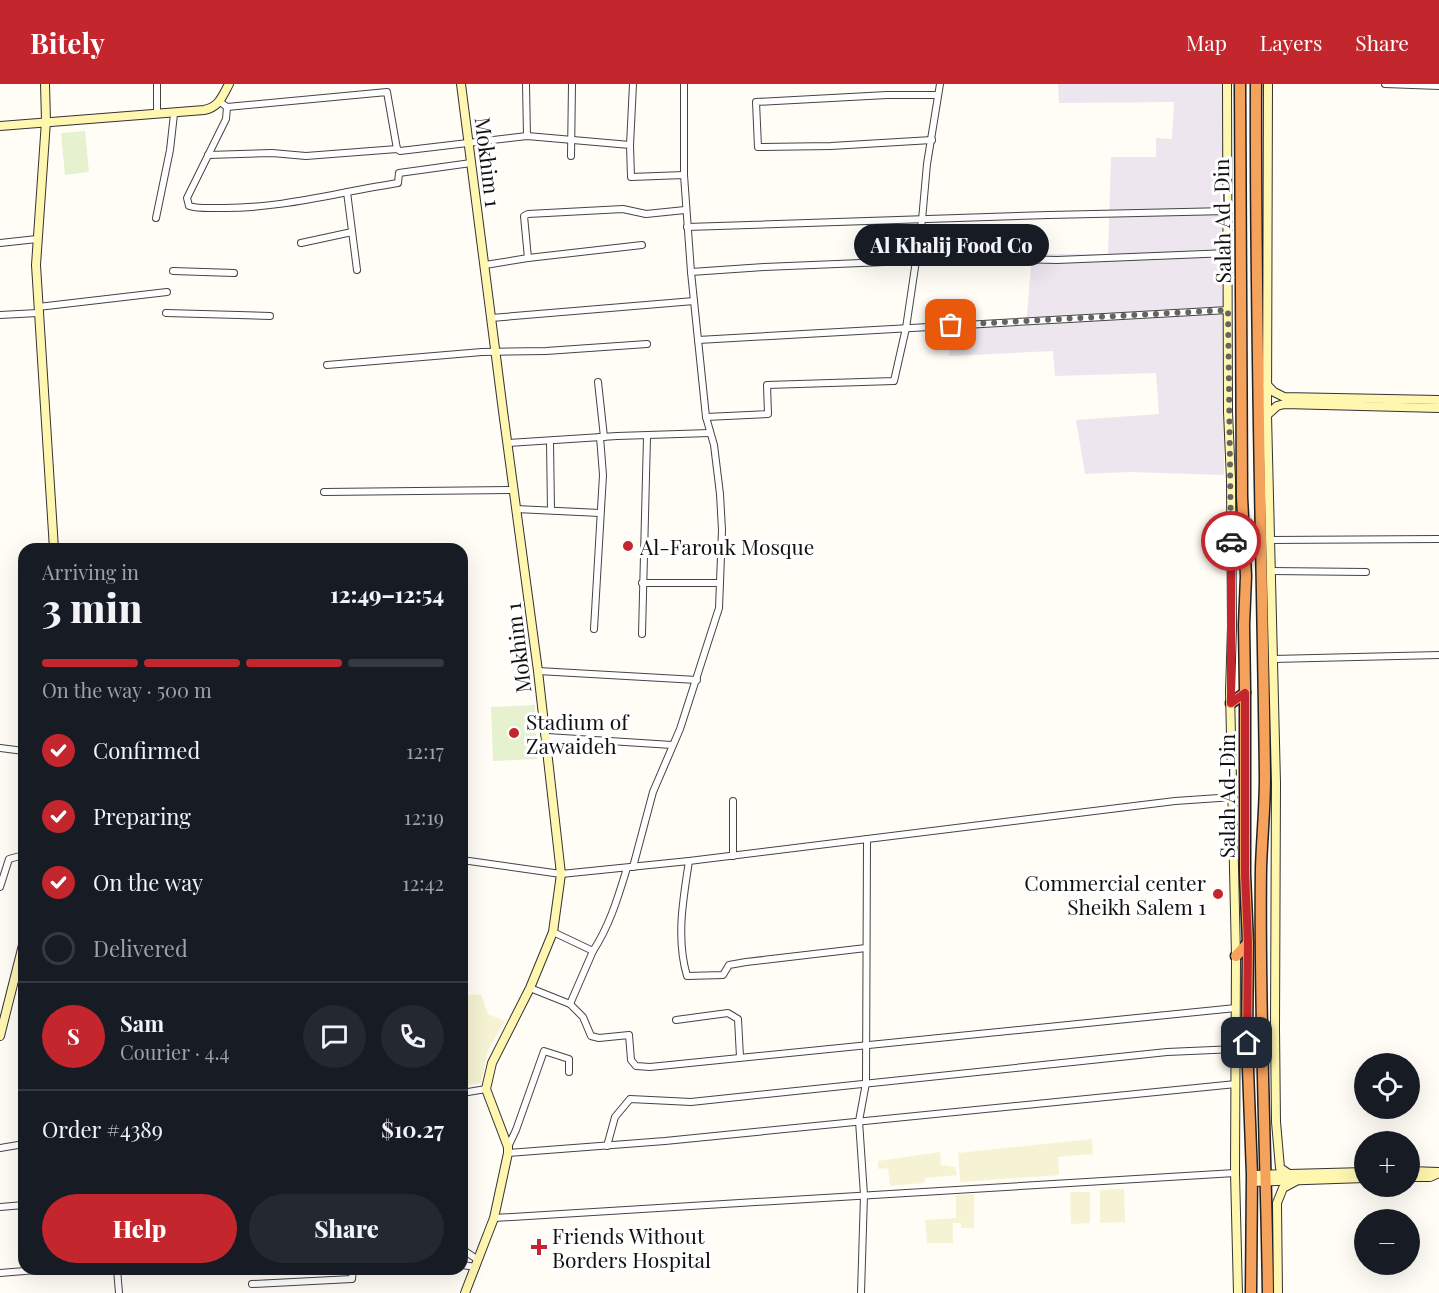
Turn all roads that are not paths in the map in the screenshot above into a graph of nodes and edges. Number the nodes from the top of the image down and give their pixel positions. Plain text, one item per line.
1 (45, 84) edge
2 (157, 84) edge
3 (229, 84) edge
4 (461, 84) edge
5 (526, 84) edge
6 (572, 84) edge
7 (633, 84) edge
8 (684, 84) edge
9 (940, 84) edge
10 (1227, 84) edge
11 (1240, 84) edge
12 (1256, 84) edge
13 (1268, 84) edge
14 (1385, 84) edge
15 (1439, 86) edge
16 (937, 95) junction
17 (224, 105) junction
18 (157, 113) junction
19 (174, 114) junction
20 (46, 121) junction
21 (0, 126) edge
22 (527, 136) junction
23 (571, 140) junction
24 (932, 140) junction
25 (468, 143) junction
26 (630, 145) junction
27 (397, 149) junction
28 (208, 155) junction
29 (571, 156) dead end
30 (471, 163) junction
31 (684, 175) junction
32 (347, 192) junction
33 (686, 210) junction
34 (1228, 211) junction
35 (156, 218) dead end
36 (922, 220) junction
37 (687, 227) junction
38 (352, 232) junction
39 (37, 239) junction
40 (0, 243) edge
41 (301, 243) dead end
42 (642, 245) dead end
43 (1229, 253) junction
44 (528, 258) junction
45 (914, 261) junction
46 (486, 266) junction
47 (357, 270) dead end
48 (173, 272) dead end
49 (691, 272) junction
50 (234, 273) dead end
51 (167, 292) dead end
52 (694, 301) junction
53 (38, 310) junction
54 (1228, 310) junction
55 (166, 313) dead end
56 (0, 315) edge
57 (270, 316) dead end
58 (491, 318) junction
59 (906, 328) junction
60 (698, 340) junction
61 (647, 344) dead end
62 (496, 354) junction
63 (327, 365) dead end
64 (598, 382) dead end
65 (1267, 385) junction
66 (1439, 400) edge
67 (1439, 408) edge
68 (1242, 416) junction
69 (1264, 416) junction
70 (706, 417) junction
71 (710, 433) junction
72 (647, 436) junction
73 (602, 437) junction
74 (550, 442) junction
75 (508, 444) junction
76 (513, 490) junction
77 (324, 492) dead end
78 (516, 509) junction
79 (551, 510) junction
80 (600, 513) junction
81 (1439, 539) edge
82 (1270, 540) junction
83 (54, 543) edge
84 (1271, 571) junction
85 (1366, 572) dead end
86 (1246, 576) junction
87 (1261, 580) junction
88 (642, 583) junction
89 (720, 583) junction
90 (594, 629) dead end
91 (642, 634) dead end
92 (1439, 655) edge
93 (1273, 659) junction
94 (538, 670) junction
95 (697, 680) junction
96 (1245, 693) junction
97 (1231, 703) junction
98 (547, 737) junction
99 (672, 745) junction
100 (0, 748) edge
101 (18, 750) edge
102 (1234, 797) junction
103 (733, 801) dead end
104 (867, 839) junction
105 (733, 856) junction
106 (18, 857) edge
107 (468, 861) edge
108 (688, 861) junction
109 (630, 867) junction
110 (561, 874) junction
111 (0, 887) edge
112 (553, 932) junction
113 (1248, 943) junction
114 (866, 948) junction
115 (593, 951) junction
116 (1236, 956) junction
117 (18, 965) edge
118 (530, 988) junction
119 (570, 1004) junction
120 (1236, 1008) junction
121 (676, 1020) dead end
122 (0, 1036) edge
123 (866, 1045) junction
124 (1236, 1048) junction
125 (740, 1057) junction
126 (569, 1072) dead end
127 (866, 1083) junction
128 (1236, 1084) junction
129 (486, 1089) junction
130 (468, 1092) edge
131 (859, 1121) junction
132 (18, 1145) edge
133 (607, 1146) junction
134 (0, 1148) edge
135 (508, 1150) junction
136 (1354, 1172) edge
137 (1420, 1172) edge
138 (1235, 1173) junction
139 (1439, 1173) edge
140 (1289, 1174) junction
141 (1420, 1177) edge
142 (1252, 1178) junction
143 (1266, 1178) junction
144 (1354, 1178) edge
145 (1296, 1180) junction
146 (864, 1195) junction
147 (18, 1206) edge
148 (0, 1207) edge
149 (494, 1218) junction
150 (468, 1255) edge
151 (477, 1263) junction
152 (468, 1264) edge
153 (18, 1272) edge
154 (0, 1274) edge
155 (118, 1275) edge
156 (352, 1275) edge
157 (252, 1284) dead end
158 (119, 1293) edge
159 (465, 1293) edge
160 (861, 1293) edge
161 (1238, 1293) edge
162 (1251, 1293) edge
163 (1268, 1293) edge
164 (1278, 1293) edge

1 - 20 street
2 - 18 street
3 - 17 street
4 - 25 street, Mokhim 1
5 - 22 street
6 - 23 street
7 - 26 street
8 - 31 street
9 - 16 street
10 - 34 street
11 - 68 highway, Salah Ad-Din
12 - 69 highway, Salah Ad-Din
13 - 65 street
14 - 15 street
16 - 24 street
16 - 24 street
17 - 19 street
17 - 27 street
17 - 28 street
18 - 19 street
18 - 20 street
19 - 35 street
20 - 21 street
20 - 39 street
22 - 23 street
22 - 25 street
23 - 26 street
23 - 29 street
24 - 36 street
25 - 27 street
25 - 30 street, Mokhim 1
26 - 31 street
27 - 28 street
28 - 32 street
30 - 32 street
30 - 46 street, Mokhim 1
31 - 33 street
32 - 38 street
33 - 37 street
33 - 44 street
34 - 36 street
34 - 43 street
36 - 37 street
36 - 45 street
37 - 49 street
38 - 41 street
38 - 47 street
39 - 40 street
39 - 53 street
42 - 44 street
43 - 45 street
43 - 54 street
44 - 46 street
45 - 49 street
45 - 59 street
46 - 58 street, Mokhim 1
48 - 50 street
49 - 52 street
51 - 53 street
52 - 58 street
52 - 60 street
53 - 56 street
53 - 83 street
54 - 59 street
54 - 97 street
55 - 57 street
58 - 62 street, Mokhim 1
59 - 60 street
59 - 70 street
60 - 70 street
61 - 62 street
62 - 63 street
62 - 75 street, Mokhim 1
64 - 73 street
65 - 66 street
65 - 69 street
67 - 69 street
68 - 69 highway
68 - 86 highway, Salah Ad-Din
69 - 82 street
69 - 87 highway, Salah Ad-Din
70 - 71 street
71 - 72 street
71 - 89 street
72 - 73 street
72 - 88 street
73 - 74 street
73 - 80 street
74 - 75 street
74 - 79 street
75 - 76 street, Mokhim 1
76 - 77 street
76 - 78 street, Mokhim 1
78 - 79 street
78 - 94 street, Mokhim 1
79 - 80 street
80 - 90 street
81 - 82 street
82 - 84 street
84 - 85 street
84 - 93 street
86 - 87 highway
86 - 96 highway, Salah Ad-Din
87 - 143 highway, Salah Ad-Din
88 - 89 street
88 - 91 street
89 - 95 street
92 - 93 street
93 - 140 street
94 - 95 street
94 - 98 street, Mokhim 1
95 - 99 street
96 - 97 highway
96 - 113 highway, Salah Ad-Din
97 - 102 street
98 - 99 street
98 - 110 street, Mokhim 1
99 - 109 street
100 - 101 street
102 - 104 street
102 - 116 street
103 - 105 street
104 - 105 street
104 - 114 street
105 - 108 street
106 - 111 street
107 - 110 street
108 - 109 street
108 - 114 street
109 - 110 street
109 - 115 street
110 - 112 street, Mokhim 1
112 - 115 street
112 - 118 street, Mokhim 1
113 - 116 highway
113 - 142 highway, Salah Ad-Din
114 - 123 street
115 - 119 street
116 - 120 street
117 - 122 street
118 - 119 street
118 - 129 street, Mokhim 1
119 - 125 street
120 - 123 street
120 - 124 street
121 - 125 street
123 - 125 street
123 - 127 street
124 - 127 street
124 - 128 street
126 - 135 street
127 - 131 street
127 - 133 street
128 - 131 street
128 - 138 street
129 - 130 street
129 - 135 street
131 - 133 street
131 - 146 street
132 - 134 street
133 - 135 street
135 - 149 street
136 - 140 street
137 - 139 street
138 - 146 street
138 - 161 street
139 - 141 street
140 - 143 street
142 - 143 street
142 - 162 highway, Salah Ad-Din
143 - 145 street
143 - 163 highway, Salah Ad-Din
144 - 145 street
145 - 164 street
146 - 149 street
146 - 160 street
147 - 148 street
149 - 151 street
150 - 151 street
151 - 152 street
151 - 159 street
153 - 154 street
155 - 158 street
156 - 157 street

